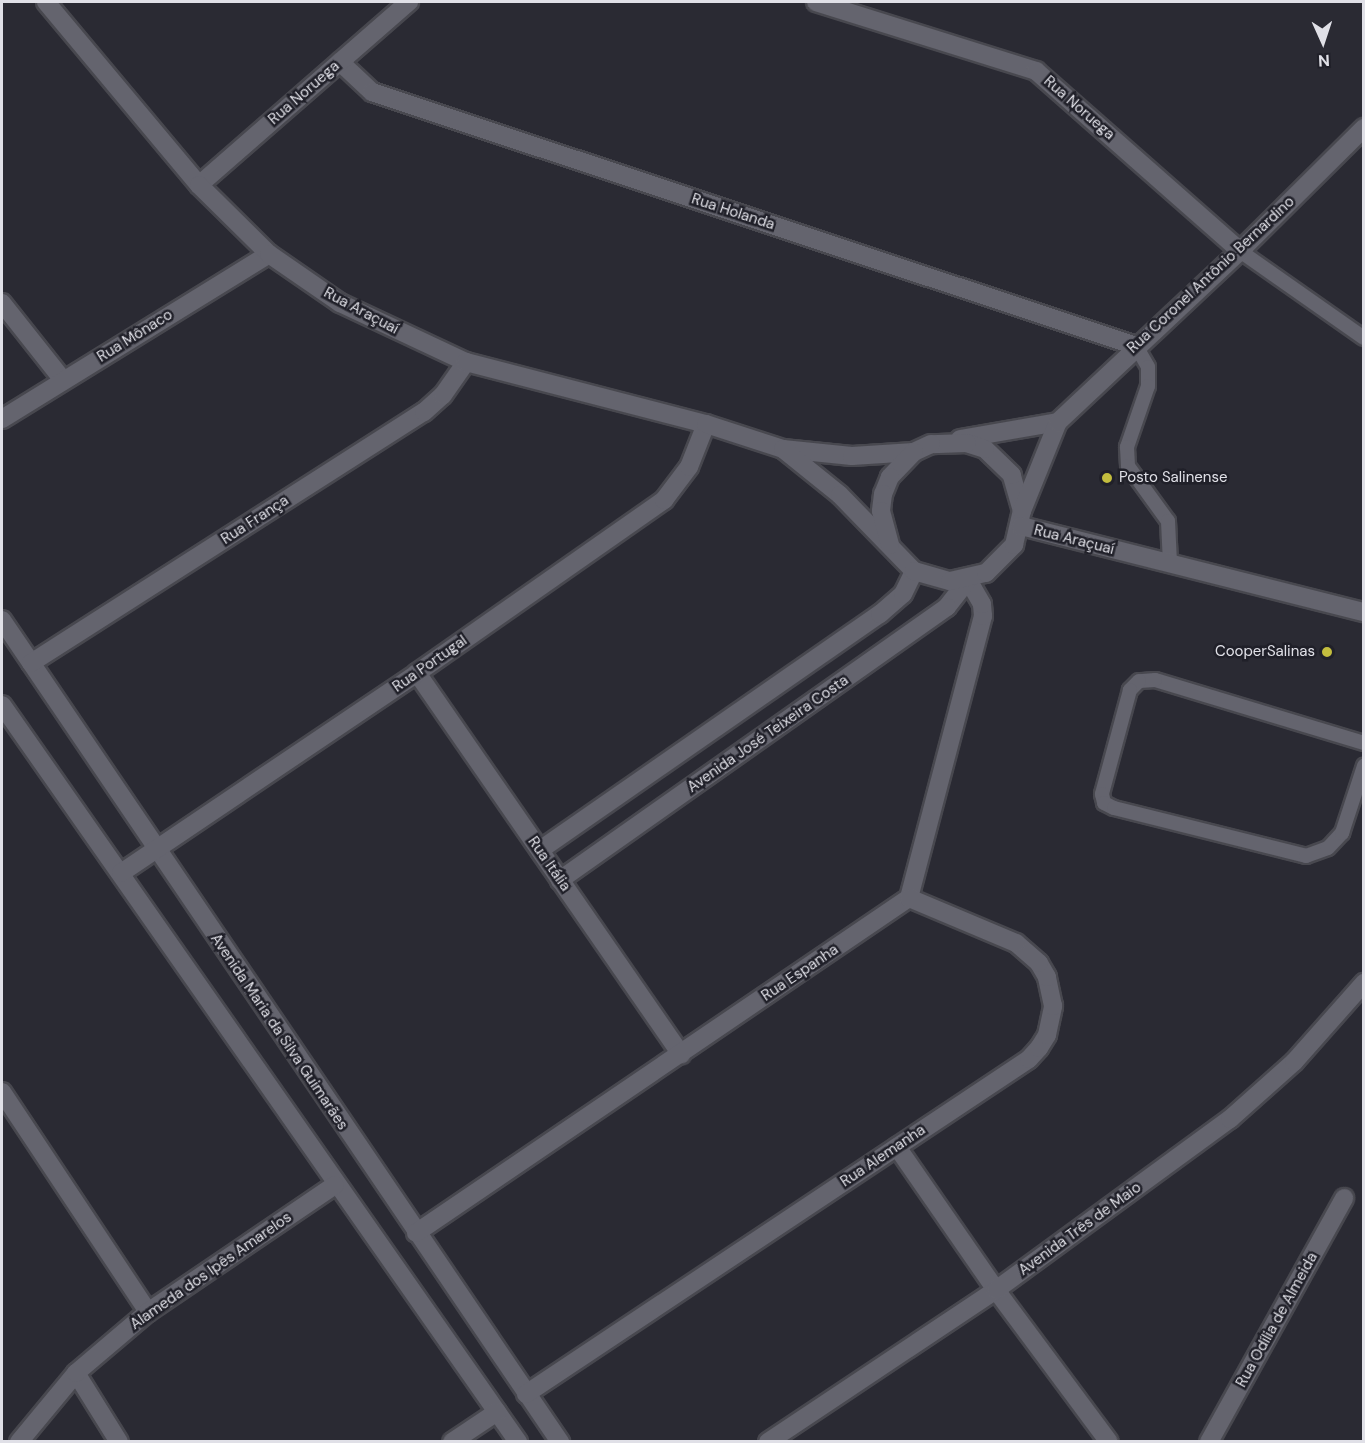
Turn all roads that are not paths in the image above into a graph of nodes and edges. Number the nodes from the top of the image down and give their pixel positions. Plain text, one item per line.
1 (46, 2) edge
2 (409, 2) edge
3 (816, 2) edge
4 (340, 62) junction
5 (1364, 128) edge
6 (200, 185) junction
7 (1240, 251) junction
8 (268, 254) junction
9 (2, 303) edge
10 (1364, 338) edge
11 (1136, 345) junction
12 (466, 362) junction
13 (63, 380) junction
14 (2, 419) edge
15 (1059, 422) junction
16 (706, 424) junction
17 (949, 441) junction
18 (783, 449) junction
19 (914, 452) junction
20 (1022, 519) junction
21 (890, 545) junction
22 (1170, 563) junction
23 (914, 571) junction
24 (968, 580) junction
25 (1364, 612) edge
26 (2, 620) edge
27 (31, 663) junction
28 (417, 673) junction
29 (2, 705) edge
30 (1364, 743) edge
31 (1364, 766) edge
32 (155, 849) junction
33 (540, 850) junction
34 (121, 873) junction
35 (560, 880) junction
36 (909, 898) junction
37 (1364, 983) edge
38 (681, 1054) junction
39 (2, 1092) edge
40 (897, 1147) junction
41 (335, 1185) junction
42 (1344, 1198) dead end
43 (416, 1233) junction
44 (996, 1290) junction
45 (148, 1312) junction
46 (76, 1373) junction
47 (526, 1394) junction
48 (497, 1412) junction
49 (19, 1442) edge
50 (120, 1442) edge
51 (452, 1442) edge
52 (518, 1442) edge
53 (560, 1442) edge
54 (768, 1442) edge
55 (1109, 1442) edge
56 (1209, 1442) edge

1 - 6 street, Rua Araçuaí
2 - 4 street, Rua Noruega
3 - 7 street, Rua Noruega
4 - 6 street, Rua Noruega
4 - 11 street, Rua Holanda
5 - 7 street, Rua Coronel Antônio Bernardino
6 - 8 street, Rua Araçuaí
7 - 10 lane
7 - 11 street, Rua Coronel Antônio Bernardino
8 - 12 street, Rua Araçuaí
8 - 13 street, Rua Mônaco
9 - 13 street
11 - 15 street, Rua Coronel Antônio Bernardino
11 - 22 lane
12 - 16 street, Rua Araçuaí
12 - 27 street, Rua França
13 - 14 street, Rua Mônaco
15 - 17 street
15 - 20 street, Rua Coronel Antônio Bernardino
16 - 18 street, Rua Araçuaí
16 - 28 street, Rua Portugal
17 - 19 street
17 - 20 street
18 - 19 street, Rua Araçuaí
18 - 21 street, Rua Araçuaí
19 - 21 street
20 - 22 street, Rua Araçuaí
20 - 24 street, Rua Araçuaí
21 - 23 street, Rua Araçuaí
22 - 25 street, Rua Araçuaí
23 - 24 street
23 - 33 street
24 - 35 street, Avenida José Teixeira Costa
24 - 36 street
26 - 27 street, Avenida Maria da Silva Guimarães
27 - 32 street, Avenida Maria da Silva Guimarães
28 - 32 street, Rua Portugal
28 - 33 street, Rua Itália
29 - 34 street
30 - 31 lane
32 - 34 street, Rua Portugal
32 - 43 street, Avenida Maria da Silva Guimarães
33 - 35 street, Rua Itália
34 - 41 street
35 - 38 street, Rua Itália
36 - 38 street, Rua Espanha
36 - 40 street, Rua Alemanha
37 - 44 street, Avenida Três de Maio
38 - 43 street, Rua Espanha
39 - 45 street
40 - 44 street
40 - 47 street, Rua Alemanha
41 - 45 street, Alameda dos Ipês Amarelos
41 - 48 street
42 - 56 street, Rua Odília de Almeida
43 - 47 street, Avenida Maria da Silva Guimarães
44 - 54 street, Avenida Três de Maio
44 - 55 street
45 - 46 street, Alameda dos Ipês Amarelos
46 - 49 street, Alameda dos Ipês Amarelos
46 - 50 street
47 - 53 street, Avenida Maria da Silva Guimarães
48 - 51 street
48 - 52 street

